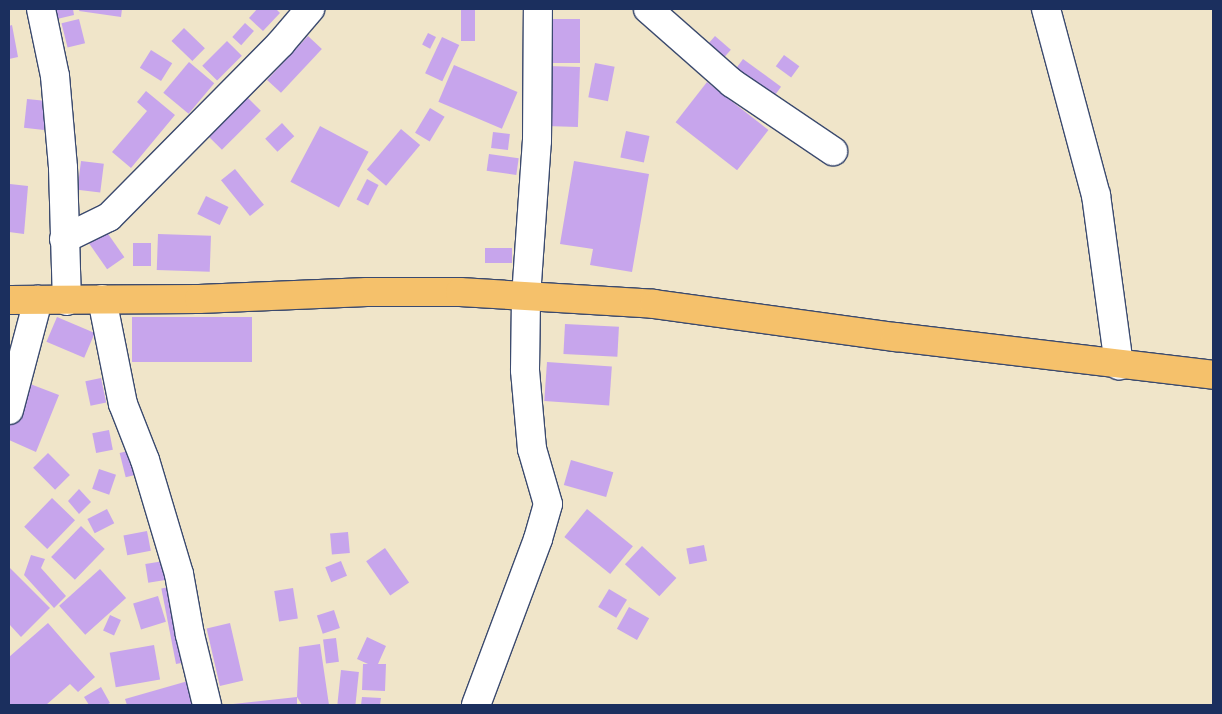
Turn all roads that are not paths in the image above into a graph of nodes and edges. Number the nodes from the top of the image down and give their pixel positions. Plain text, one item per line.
1 (41, 9) edge
2 (310, 9) edge
3 (538, 9) edge
4 (648, 9) edge
5 (1046, 9) edge
6 (833, 151) dead end
7 (64, 239) junction
8 (526, 297) junction
9 (102, 299) junction
10 (9, 300) edge
11 (38, 300) junction
12 (66, 301) junction
13 (1119, 365) junction
14 (1213, 375) edge
15 (9, 410) edge
16 (207, 705) edge
17 (476, 705) edge

1 - 7 street
2 - 7 street
3 - 8 street
4 - 6 street
5 - 13 street
7 - 12 street
8 - 9 main road
8 - 13 main road
8 - 17 street
9 - 12 main road
9 - 16 street
10 - 11 main road
11 - 12 main road
11 - 15 street
13 - 14 main road

